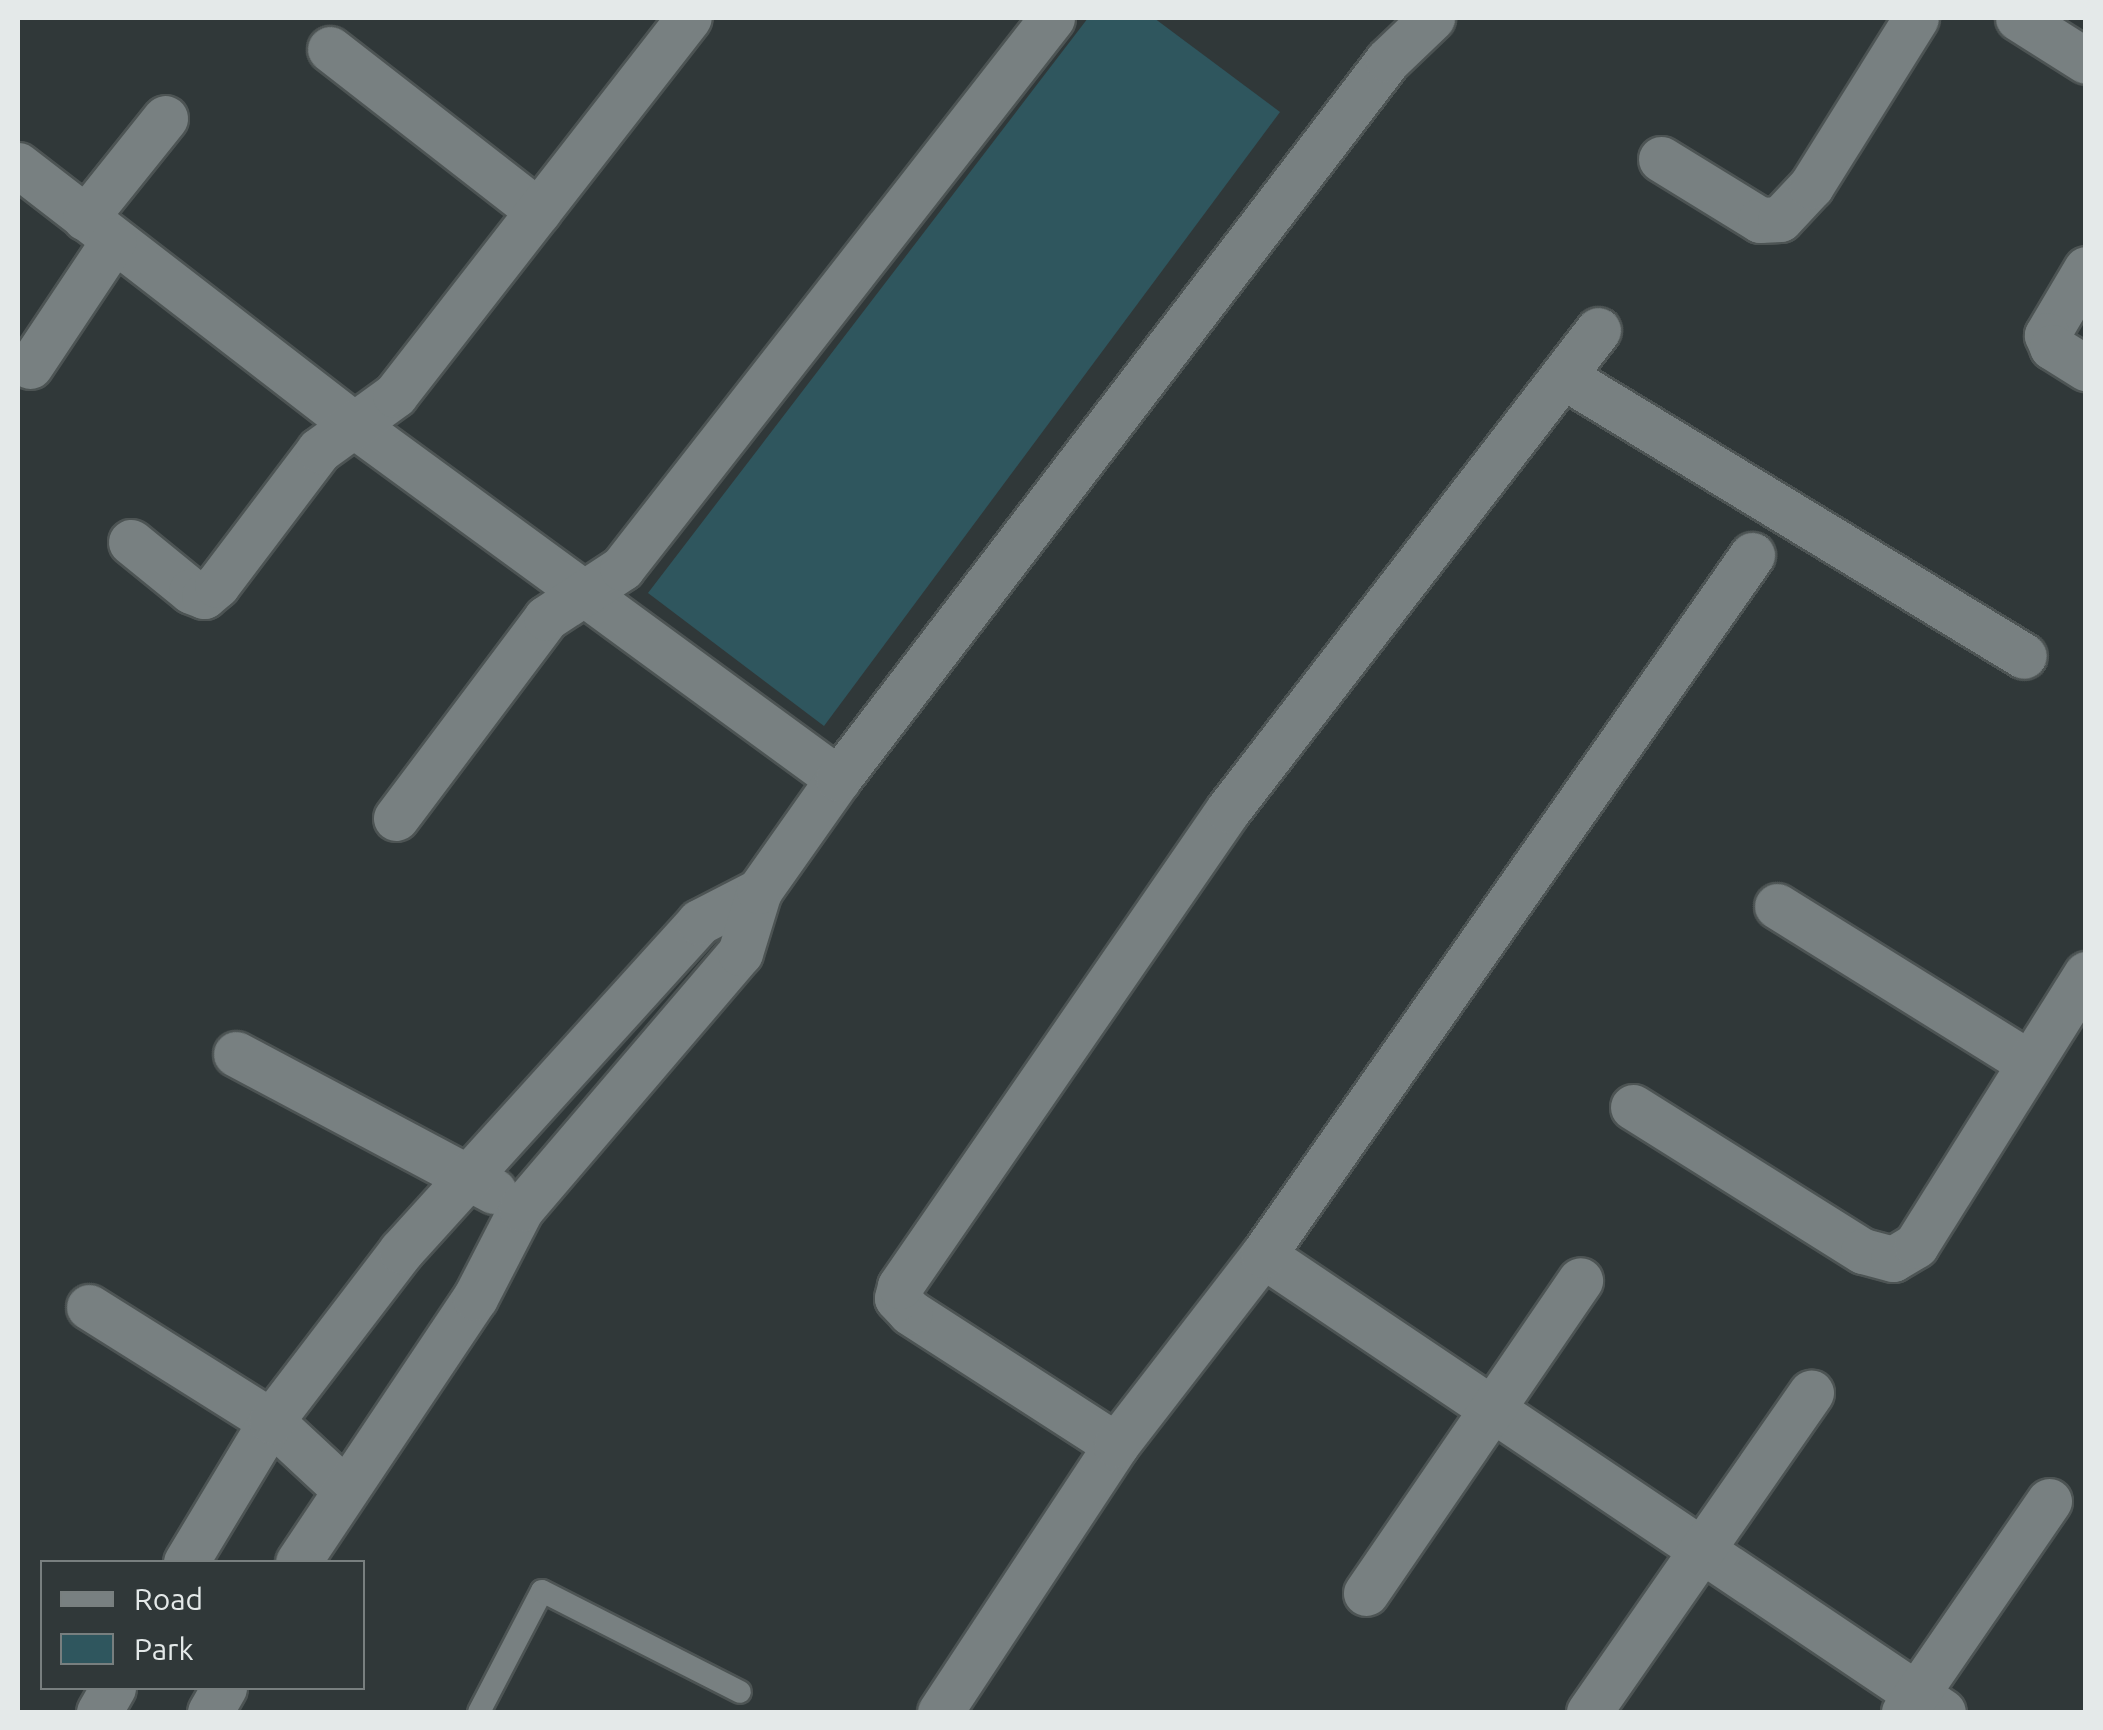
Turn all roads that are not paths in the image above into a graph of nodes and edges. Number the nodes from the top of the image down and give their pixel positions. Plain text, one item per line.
1 (689, 18) edge
2 (1052, 18) edge
3 (1432, 18) edge
4 (1916, 18) edge
5 (2018, 18) edge
6 (330, 48) dead end
7 (2086, 61) edge
8 (166, 118) dead end
9 (1660, 159) dead end
10 (18, 165) edge
11 (538, 212) junction
12 (100, 229) junction
13 (2086, 269) edge
14 (1598, 330) dead end
15 (30, 366) dead end
16 (2086, 368) edge
17 (1563, 376) junction
18 (354, 425) junction
19 (132, 542) dead end
20 (1752, 555) dead end
21 (584, 594) junction
22 (2024, 656) dead end
23 (838, 780) junction
24 (396, 818) dead end
25 (759, 891) junction
26 (1777, 906) dead end
27 (2086, 974) edge
28 (236, 1054) dead end
29 (2029, 1064) junction
30 (1633, 1107) dead end
31 (472, 1176) junction
32 (521, 1209) junction
33 (1263, 1255) junction
34 (1580, 1280) dead end
35 (89, 1307) dead end
36 (1811, 1392) dead end
37 (1492, 1408) junction
38 (271, 1420) junction
39 (1116, 1445) junction
40 (343, 1488) junction
41 (2049, 1501) dead end
42 (1702, 1550) junction
43 (187, 1560) edge
44 (299, 1560) edge
45 (1366, 1593) dead end
46 (112, 1690) edge
47 (223, 1690) edge
48 (740, 1692) dead end
49 (1921, 1706) edge
50 (99, 1712) edge
51 (210, 1712) edge
52 (479, 1712) edge
53 (940, 1712) edge
54 (1589, 1712) edge

1 - 11 street
2 - 21 street
3 - 23 street
4 - 9 street
5 - 7 street
6 - 11 street
8 - 12 street
10 - 12 street
11 - 18 street
12 - 15 street
12 - 18 street
13 - 16 street
14 - 17 street
17 - 22 street
17 - 39 street
18 - 19 street
18 - 21 street
20 - 33 street
21 - 23 street
21 - 24 street
23 - 25 street
25 - 31 street
25 - 32 street
26 - 29 street
27 - 29 street
28 - 31 street
29 - 30 street
31 - 32 street
31 - 38 street
32 - 40 street
33 - 37 street
33 - 39 street
34 - 37 street
35 - 38 street
36 - 42 street
37 - 42 street
37 - 45 street
38 - 40 street
38 - 43 street
39 - 53 street
40 - 44 street
41 - 49 street
42 - 49 street
42 - 54 street
46 - 50 street
47 - 51 street
48 - 52 lane

